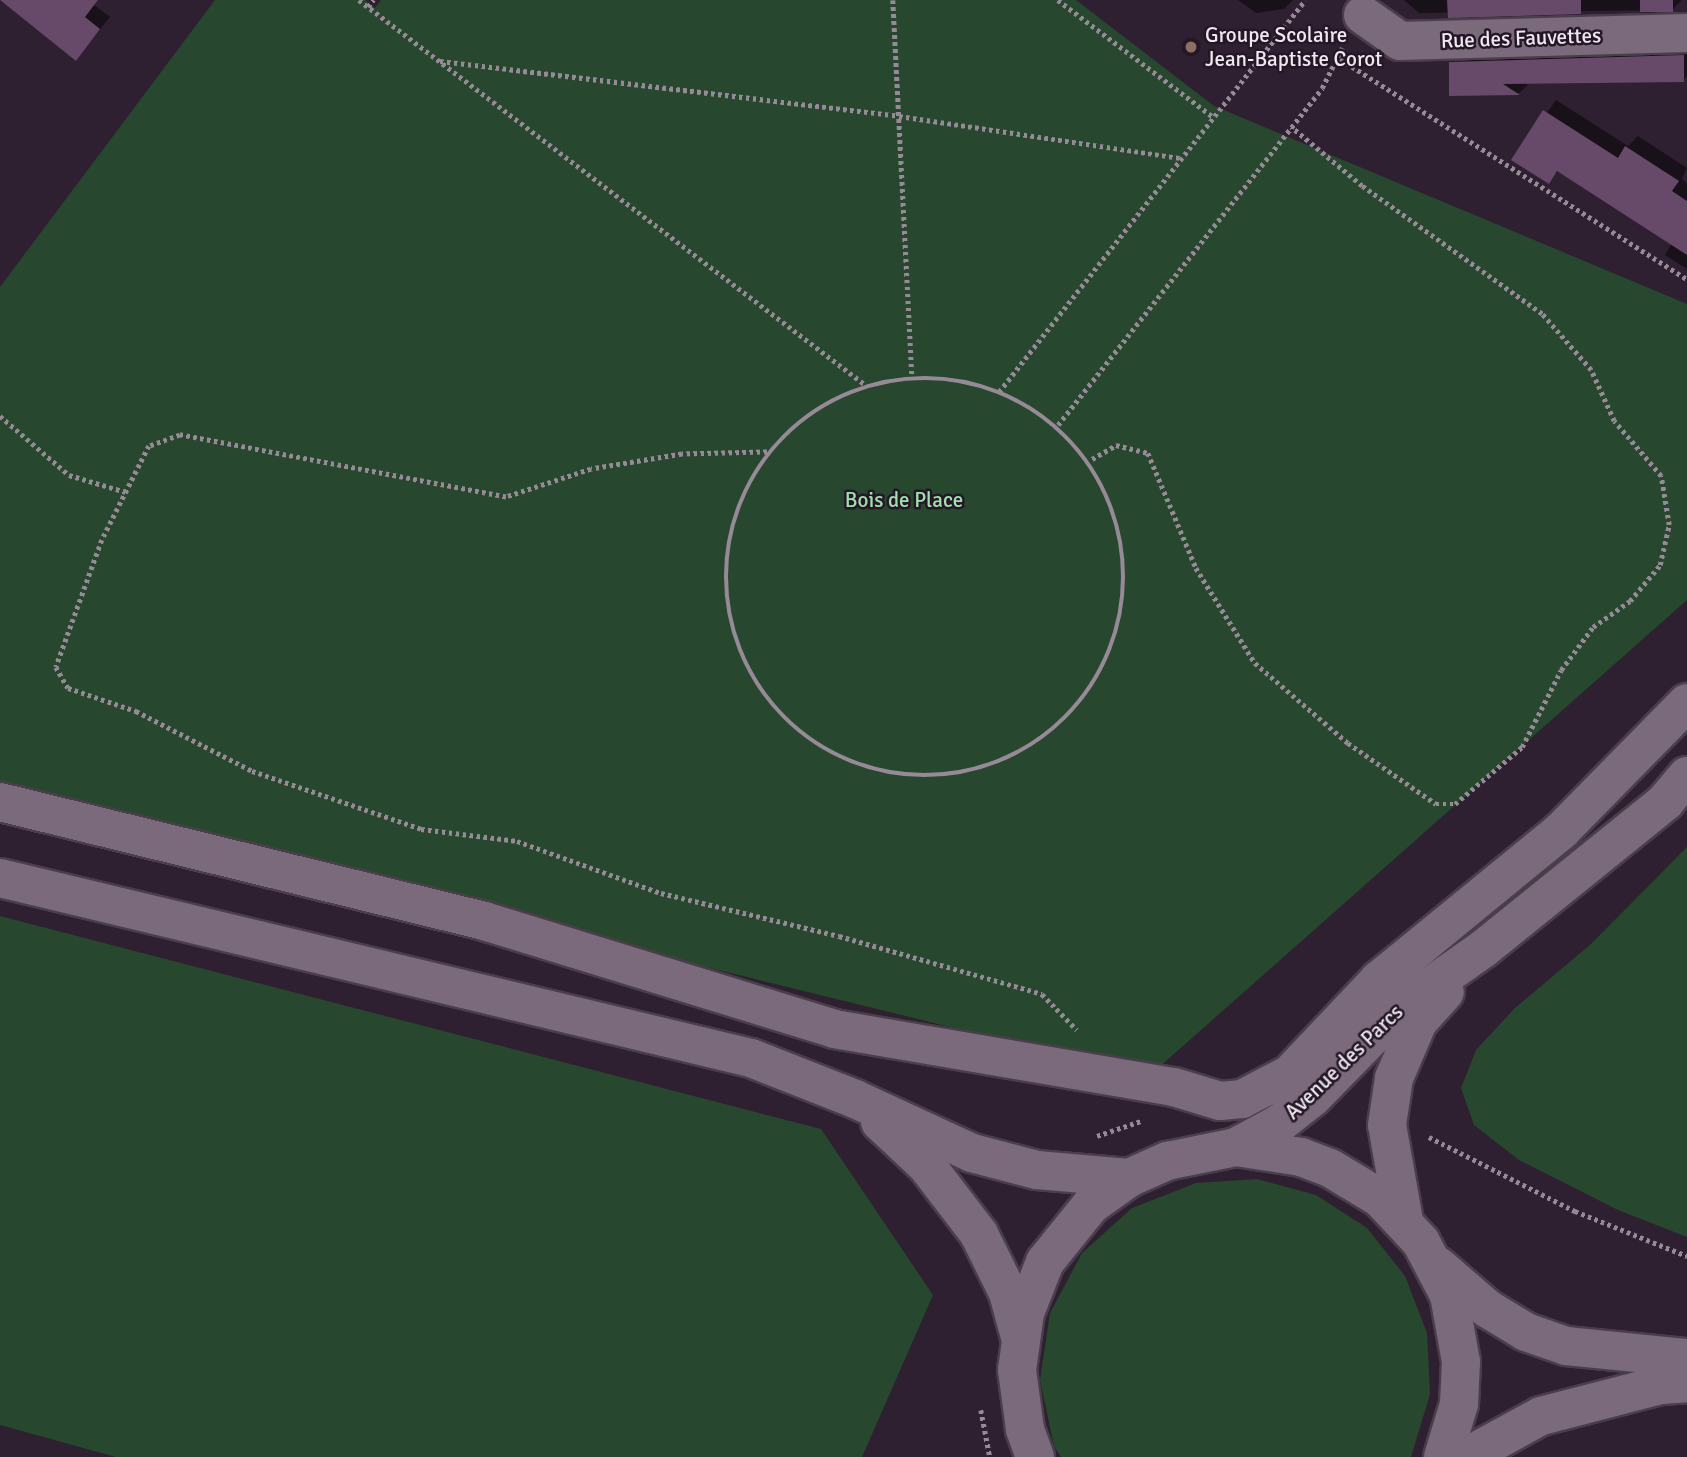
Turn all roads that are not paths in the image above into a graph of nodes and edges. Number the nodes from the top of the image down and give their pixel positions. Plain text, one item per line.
1 (1355, 28) edge
2 (1687, 33) edge
3 (1687, 704) edge
4 (1687, 776) edge
5 (0, 802) edge
6 (0, 878) edge
7 (1483, 949) junction
8 (855, 1098) junction
9 (1236, 1147) junction
10 (1129, 1178) junction
11 (1404, 1221) junction
12 (1434, 1263) junction
13 (1020, 1337) junction
14 (1687, 1358) edge
15 (1687, 1383) edge
16 (1035, 1457) edge
17 (1443, 1457) edge
18 (1466, 1457) edge

1 - 2 street, Rue des Fauvettes
3 - 5 street
4 - 7 street, Avenue des Parcs
6 - 8 street
7 - 9 street, Avenue des Parcs
7 - 11 street, Avenue des Parcs
8 - 10 street
8 - 13 street
9 - 10 street
9 - 11 street
10 - 13 street
11 - 12 street
12 - 14 street
12 - 17 street
13 - 16 street
15 - 18 street

